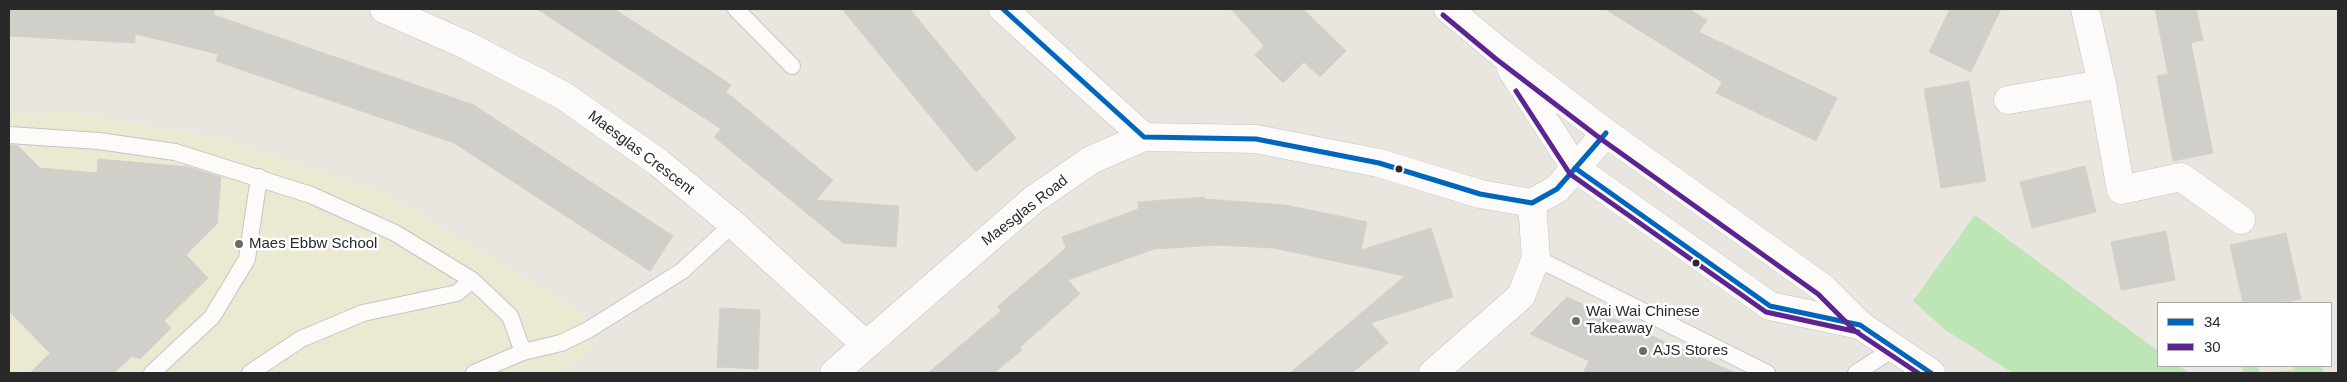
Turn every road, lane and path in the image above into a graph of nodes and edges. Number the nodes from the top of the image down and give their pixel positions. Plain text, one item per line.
1 (384, 9) edge
2 (736, 9) edge
3 (1004, 9) edge
4 (2085, 9) edge
5 (1456, 12) edge
6 (1501, 54) junction
7 (792, 66) dead end
8 (2102, 84) junction
9 (2008, 100) dead end
10 (1606, 133) junction
11 (9, 135) edge
12 (1144, 137) junction
13 (1575, 168) junction
14 (259, 177) junction
15 (1532, 203) junction
16 (2240, 220) dead end
17 (733, 224) junction
18 (1536, 258) junction
19 (472, 280) junction
20 (1860, 326) junction
21 (866, 345) junction
22 (1893, 349) junction
23 (523, 352) junction
24 (152, 373) edge
25 (250, 373) edge
26 (474, 373) edge
27 (834, 373) edge
28 (1433, 373) edge
29 (1768, 373) edge
30 (1856, 373) edge
31 (1931, 373) edge

1 - 17 street, Maesglas Crescent
2 - 7 lane
3 - 12 street
4 - 8 street
5 - 6 street
6 - 10 street
6 - 13 street
8 - 9 street
8 - 16 street
10 - 13 street
10 - 20 street
11 - 14 lane
12 - 15 street, Maesglas Road
12 - 21 street, Maesglas Road
13 - 15 street
13 - 20 street
14 - 19 lane
14 - 24 lane
15 - 18 street
17 - 21 street, Maesglas Crescent
17 - 23 lane
18 - 28 street
18 - 29 lane
19 - 23 lane
19 - 25 lane
20 - 22 street
21 - 27 street, Maesglas Road
22 - 30 lane
22 - 31 street
23 - 26 lane

